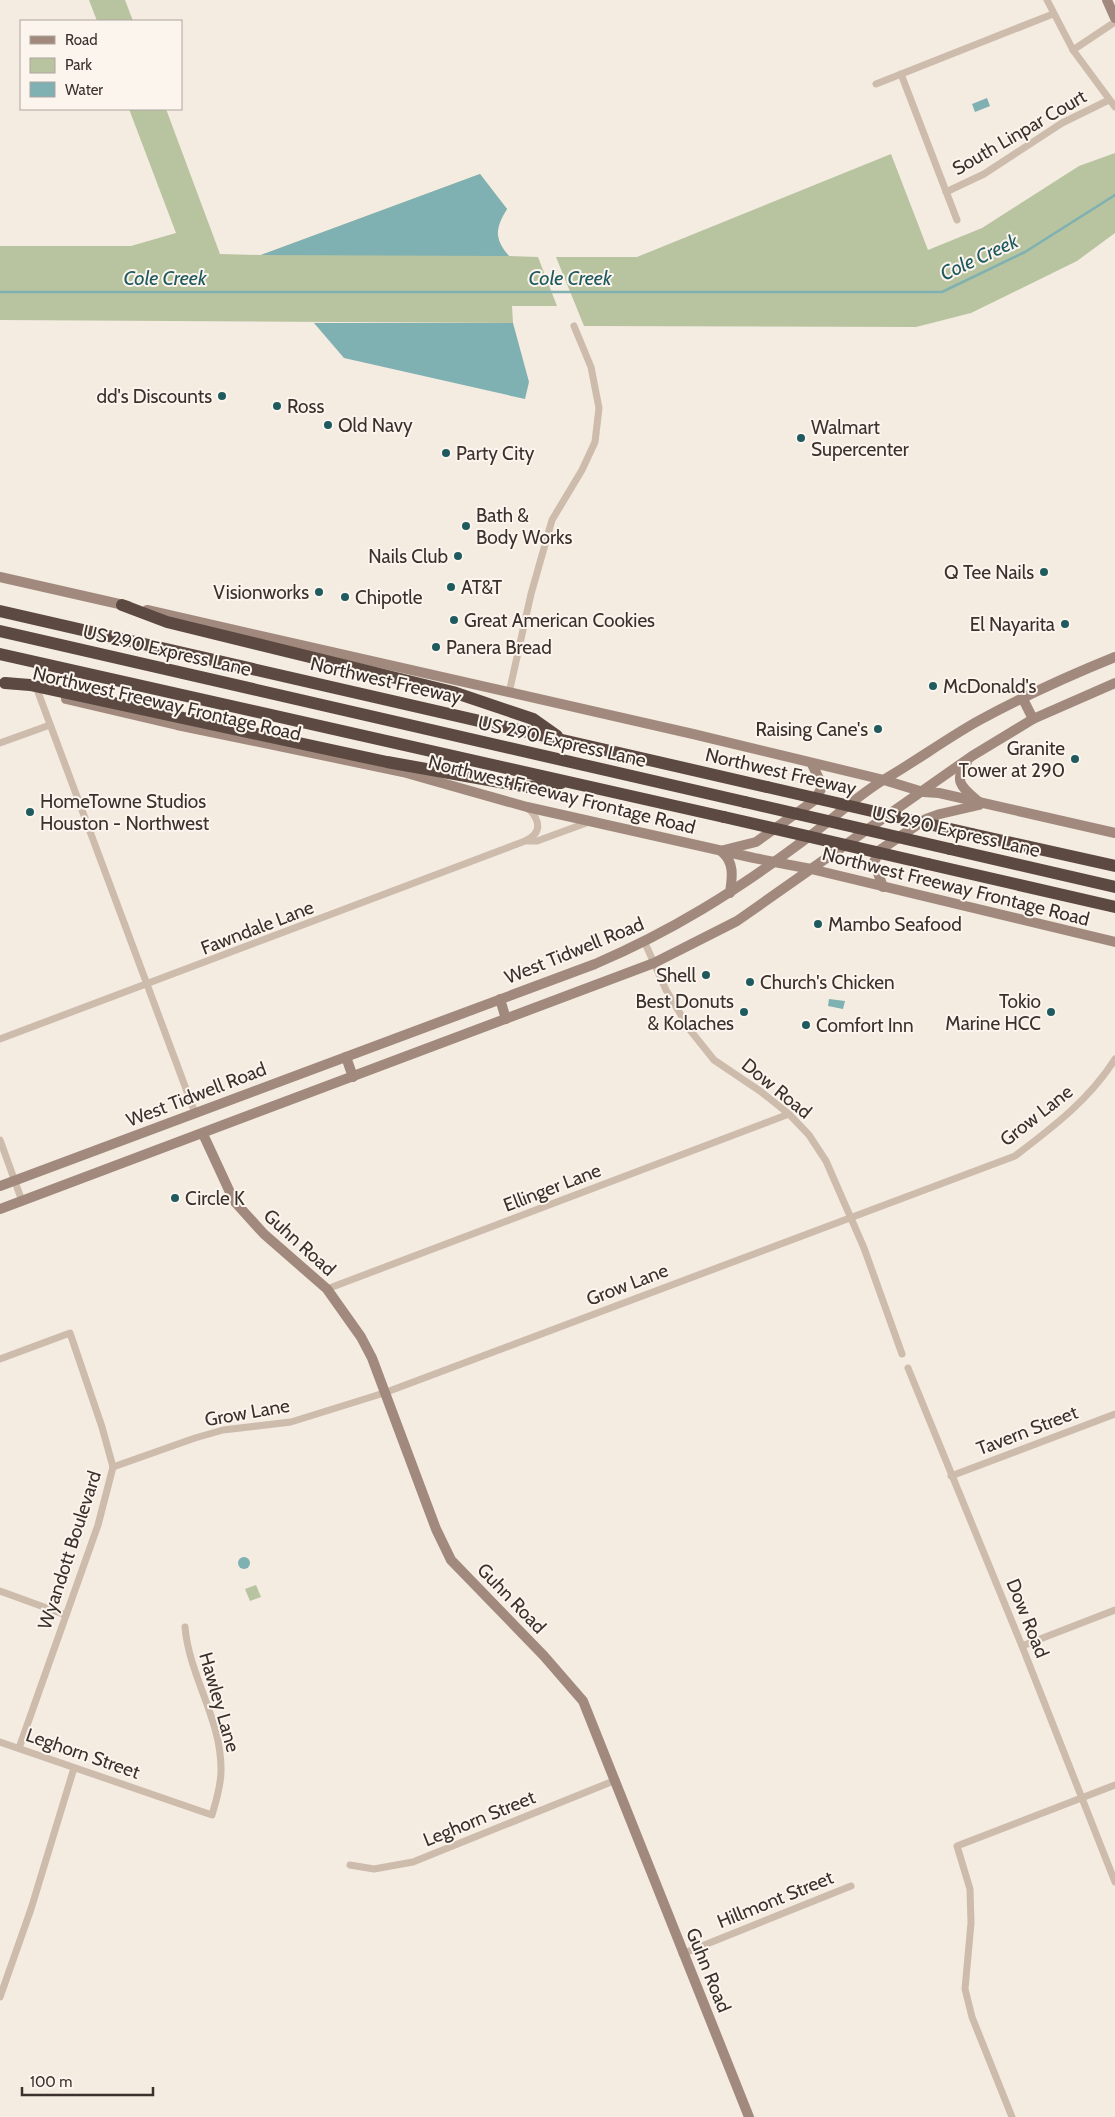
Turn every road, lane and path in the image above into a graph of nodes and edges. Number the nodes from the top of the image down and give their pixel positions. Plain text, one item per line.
1 (1047, 0) edge
2 (1106, 0) edge
3 (1053, 14) junction
4 (1115, 18) edge
5 (1115, 22) edge
6 (1073, 50) junction
7 (901, 74) junction
8 (876, 84) dead end
9 (1109, 100) junction
10 (1115, 107) edge
11 (946, 192) junction
12 (957, 220) dead end
13 (574, 326) dead end
14 (0, 577) edge
15 (122, 605) junction
16 (0, 611) edge
17 (0, 631) edge
18 (0, 654) edge
19 (1115, 657) edge
20 (2, 682) edge
21 (1115, 682) edge
22 (38, 692) junction
23 (509, 692) junction
24 (1022, 697) junction
25 (1033, 720) junction
26 (50, 725) junction
27 (561, 739) junction
28 (0, 743) edge
29 (972, 756) junction
30 (812, 764) junction
31 (884, 780) junction
32 (571, 782) junction
33 (922, 792) junction
34 (982, 804) junction
35 (527, 807) junction
36 (590, 821) junction
37 (1115, 833) edge
38 (525, 841) junction
39 (721, 851) junction
40 (774, 862) junction
41 (1115, 866) edge
42 (811, 869) junction
43 (883, 887) junction
44 (1115, 887) edge
45 (730, 893) junction
46 (1115, 907) edge
47 (1115, 942) edge
48 (645, 943) junction
49 (654, 963) junction
50 (148, 986) junction
51 (500, 999) junction
52 (506, 1019) junction
53 (0, 1040) edge
54 (346, 1057) junction
55 (1115, 1060) edge
56 (353, 1077) junction
57 (195, 1113) junction
58 (789, 1114) junction
59 (203, 1134) junction
60 (0, 1140) edge
61 (15, 1181) junction
62 (0, 1186) edge
63 (22, 1200) junction
64 (0, 1209) edge
65 (850, 1217) junction
66 (327, 1289) junction
67 (902, 1354) dead end
68 (0, 1359) edge
69 (908, 1368) dead end
70 (384, 1393) junction
71 (1115, 1414) edge
72 (112, 1467) junction
73 (951, 1476) junction
74 (0, 1592) edge
75 (1115, 1610) edge
76 (66, 1615) junction
77 (185, 1627) dead end
78 (1022, 1646) junction
79 (0, 1742) edge
80 (19, 1748) junction
81 (74, 1768) junction
82 (616, 1780) junction
83 (1115, 1786) edge
84 (1081, 1799) junction
85 (212, 1815) joint
86 (350, 1865) dead end
87 (1115, 1882) edge
88 (851, 1886) dead end
89 (682, 1954) junction
90 (0, 1997) edge
91 (749, 2117) edge
92 (1012, 2117) edge

1 - 3 street
2 - 4 main road
3 - 6 street
3 - 7 street
5 - 6 street
6 - 9 street
7 - 8 street
7 - 11 street
9 - 10 street
9 - 11 street, South Linpar Court
11 - 12 street
13 - 23 street
14 - 15 main road
15 - 23 main road
15 - 27 highway
16 - 27 highway, Northwest Freeway
17 - 44 highway, US 290 Express Lane, bridge
18 - 32 highway
19 - 24 main road, West Tidwell Road
20 - 22 main road, Northwest Freeway Frontage Road
20 - 32 highway
21 - 25 main road, West Tidwell Road
22 - 26 street
22 - 35 main road, Northwest Freeway Frontage Road
23 - 30 main road
24 - 25 main road
24 - 31 main road, West Tidwell Road
25 - 29 main road, West Tidwell Road
26 - 28 street
26 - 50 street
27 - 41 highway, Northwest Freeway, bridge
29 - 33 main road, West Tidwell Road
29 - 34 main road
30 - 31 main road
30 - 39 main road
31 - 33 main road
31 - 40 main road, West Tidwell Road
32 - 46 highway, bridge
33 - 34 main road
33 - 42 main road, West Tidwell Road
34 - 37 main road
34 - 43 main road
35 - 36 main road, Northwest Freeway Frontage Road
35 - 38 street
36 - 38 street, Fawndale Lane
36 - 39 main road, Northwest Freeway Frontage Road
38 - 50 street, Fawndale Lane
39 - 40 main road, Northwest Freeway Frontage Road
39 - 45 main road
40 - 42 main road, Northwest Freeway Frontage Road
40 - 45 main road, West Tidwell Road
42 - 43 main road, Northwest Freeway Frontage Road
42 - 49 main road, West Tidwell Road
43 - 47 main road, Northwest Freeway Frontage Road
45 - 48 main road, West Tidwell Road
48 - 49 street, Dow Road
48 - 51 main road, West Tidwell Road
49 - 52 main road, West Tidwell Road
49 - 58 street, Dow Road
50 - 53 street, Fawndale Lane
50 - 57 street
51 - 52 main road
51 - 54 main road, West Tidwell Road
52 - 56 main road, West Tidwell Road
54 - 56 main road
54 - 57 main road, West Tidwell Road
55 - 65 street, Grow Lane
56 - 59 main road, West Tidwell Road
57 - 61 main road, West Tidwell Road
58 - 65 street, Dow Road
58 - 66 street, Ellinger Lane
59 - 63 main road, West Tidwell Road
59 - 66 main road, Guhn Road
60 - 61 street
61 - 62 main road, West Tidwell Road
61 - 63 street
63 - 64 main road, West Tidwell Road
65 - 67 street, Dow Road
65 - 70 street, Grow Lane
66 - 70 main road, Guhn Road
68 - 72 street, Wyandott Boulevard
69 - 73 street, Dow Road
70 - 72 street, Grow Lane
70 - 82 main road, Guhn Road
71 - 73 street, Tavern Street
72 - 76 street, Wyandott Boulevard
73 - 78 street, Dow Road
74 - 76 street
75 - 78 street
76 - 80 street, Wyandott Boulevard
77 - 85 street, Hawley Lane
78 - 84 street, Dow Road
79 - 80 street, Leghorn Street
80 - 81 street, Leghorn Street
81 - 85 street, Leghorn Street
81 - 90 street
82 - 86 street, Leghorn Street
82 - 89 main road, Guhn Road
83 - 84 street
84 - 87 street, Dow Road
84 - 92 street
88 - 89 street, Hillmont Street
89 - 91 main road, Guhn Road

